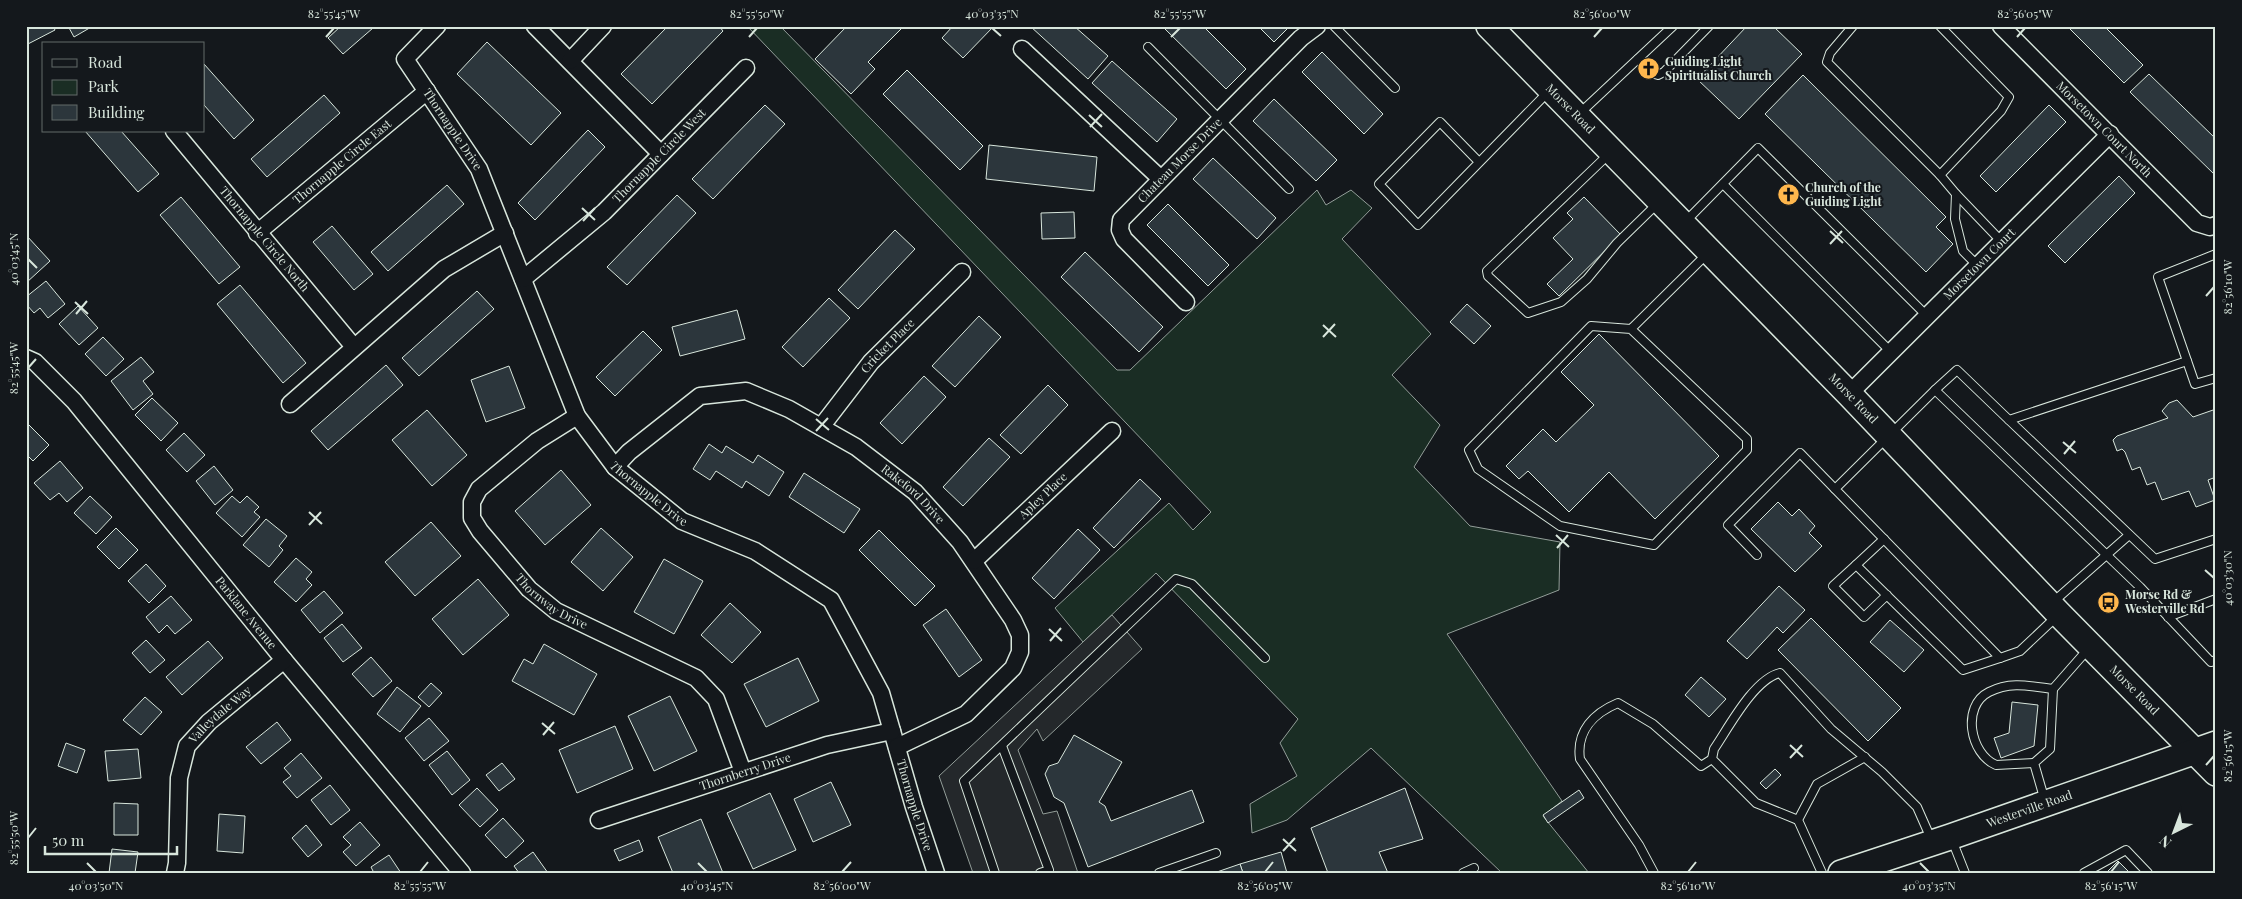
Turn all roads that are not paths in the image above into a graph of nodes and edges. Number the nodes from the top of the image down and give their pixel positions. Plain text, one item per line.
1 (437, 26) edge
2 (535, 26) edge
3 (603, 26) edge
4 (1317, 26) edge
5 (1334, 26) edge
6 (1489, 26) edge
7 (1673, 26) edge
8 (1709, 26) edge
9 (1854, 26) edge
10 (1940, 26) edge
11 (2001, 26) edge
12 (1148, 47) dead end
13 (1022, 49) dead end
14 (1638, 59) junction
15 (570, 61) junction
16 (746, 68) dead end
17 (1395, 88) dead end
18 (1551, 90) junction
19 (427, 92) junction
20 (1576, 116) junction
21 (1220, 119) junction
22 (175, 132) edge
23 (2110, 134) junction
24 (1612, 152) junction
25 (662, 154) junction
26 (1479, 162) junction
27 (1940, 176) junction
28 (1161, 179) junction
29 (1723, 184) junction
30 (1289, 189) dead end
31 (1956, 194) junction
32 (1660, 201) junction
33 (1683, 225) junction
34 (2213, 226) edge
35 (257, 233) junction
36 (505, 233) junction
37 (2002, 242) junction
38 (1709, 252) junction
39 (2216, 254) edge
40 (1978, 266) junction
41 (962, 272) dead end
42 (523, 279) junction
43 (1186, 302) dead end
44 (1927, 316) junction
45 (1631, 328) junction
46 (354, 348) junction
47 (1891, 352) junction
48 (26, 358) edge
49 (2187, 361) junction
50 (2216, 378) edge
51 (1935, 390) junction
52 (1849, 394) junction
53 (290, 404) dead end
54 (577, 416) junction
55 (2009, 420) junction
56 (821, 427) junction
57 (1112, 431) dead end
58 (1889, 436) junction
59 (615, 467) junction
60 (1835, 489) junction
61 (2129, 535) junction
62 (1884, 539) junction
63 (2216, 539) edge
64 (1757, 555) dead end
65 (2106, 556) junction
66 (974, 561) junction
67 (1856, 565) junction
68 (1887, 595) junction
69 (2216, 599) edge
70 (2054, 609) junction
71 (2168, 616) junction
72 (2091, 646) junction
73 (1265, 658) dead end
74 (2000, 658) junction
75 (284, 660) junction
76 (2216, 660) edge
77 (2053, 689) junction
78 (892, 731) junction
79 (1002, 746) junction
80 (897, 747) junction
81 (2205, 747) edge
82 (1865, 757) junction
83 (1712, 759) junction
84 (2034, 763) junction
85 (743, 772) junction
86 (2216, 773) edge
87 (2045, 803) junction
88 (599, 820) dead end
89 (1798, 820) junction
90 (1942, 840) junction
91 (1216, 853) dead end
92 (1474, 868) dead end
93 (175, 873) edge
94 (462, 873) edge
95 (936, 873) edge
96 (995, 873) edge
97 (1040, 873) edge
98 (1158, 873) edge
99 (1463, 873) edge
100 (1654, 873) edge
101 (1822, 873) edge
102 (1841, 873) edge
103 (1965, 873) edge
104 (2084, 873) edge
105 (2148, 873) edge

1 - 19 street, Thornapple Drive
2 - 15 street
3 - 15 street
4 - 21 street, Chateau Morse Drive
5 - 17 lane
6 - 18 main road, Morse Road
7 - 14 lane
8 - 14 lane
9 - 27 lane
10 - 27 lane
11 - 23 street, Morsetown Court North
12 - 21 lane
13 - 28 street
14 - 20 lane
15 - 25 street
16 - 25 street, Thornapple Circle West
18 - 20 main road, Morse Road
18 - 26 lane
19 - 35 street, Thornapple Circle East
19 - 36 street, Thornapple Drive
20 - 24 main road, Morse Road
21 - 28 street, Chateau Morse Drive
21 - 30 lane
22 - 35 street, Thornapple Circle North
23 - 34 street, Morsetown Court North
23 - 37 street, Morsetown Court
24 - 32 main road, Morse Road
24 - 32 lane
25 - 42 street, Thornapple Circle West
26 - 26 lane
27 - 31 lane
28 - 43 street, Chateau Morse Drive
29 - 33 lane
29 - 44 lane
29 - 47 lane
31 - 37 lane
31 - 40 lane
32 - 33 main road, Morse Road
33 - 38 main road, Morse Road
35 - 46 street, Thornapple Circle North
36 - 42 street, Thornapple Drive
36 - 46 street
37 - 40 street, Morsetown Court
38 - 45 lane
38 - 52 main road, Morse Road
39 - 49 lane
40 - 44 street, Morsetown Court
41 - 56 street, Cricket Place
42 - 54 street, Thornapple Drive
44 - 47 street, Morsetown Court
45 - 45 lane
46 - 53 street
47 - 52 street, Morsetown Court
48 - 75 street, Parklane Avenue
49 - 50 lane
49 - 55 lane
51 - 55 lane
51 - 58 lane
51 - 65 lane
52 - 58 main road, Morse Road
54 - 59 street, Thornapple Drive
54 - 85 street, Thornway Drive
55 - 61 lane
56 - 59 street, Rakeford Drive
56 - 66 street, Rakeford Drive
57 - 66 street, Apley Place
58 - 60 lane
58 - 70 main road, Morse Road
59 - 78 street, Thornapple Drive
60 - 62 lane
60 - 64 lane
61 - 63 lane
61 - 65 lane
62 - 67 lane
62 - 74 lane
65 - 70 lane
65 - 71 lane
66 - 80 street, Rakeford Drive
67 - 68 lane
67 - 68 lane
68 - 74 lane
69 - 71 lane
70 - 72 main road, Morse Road
70 - 74 lane
71 - 76 lane
72 - 77 lane
72 - 81 main road, Morse Road
73 - 79 lane
75 - 93 street, Valleydale Way
75 - 94 street, Parklane Avenue
77 - 84 lane
77 - 84 lane
78 - 80 street, Thornapple Drive
78 - 85 street, Thornberry Drive
79 - 96 lane
79 - 97 lane
80 - 95 street, Thornapple Drive
81 - 86 main road, Morse Road
81 - 87 main road, Westerville Road
82 - 83 lane
82 - 89 lane
82 - 90 lane
83 - 89 lane
83 - 100 lane
84 - 87 lane
85 - 88 street, Thornberry Drive
87 - 90 main road, Westerville Road
89 - 101 lane
90 - 102 main road, Westerville Road
90 - 103 lane
91 - 98 lane
92 - 99 lane
104 - 105 lane

